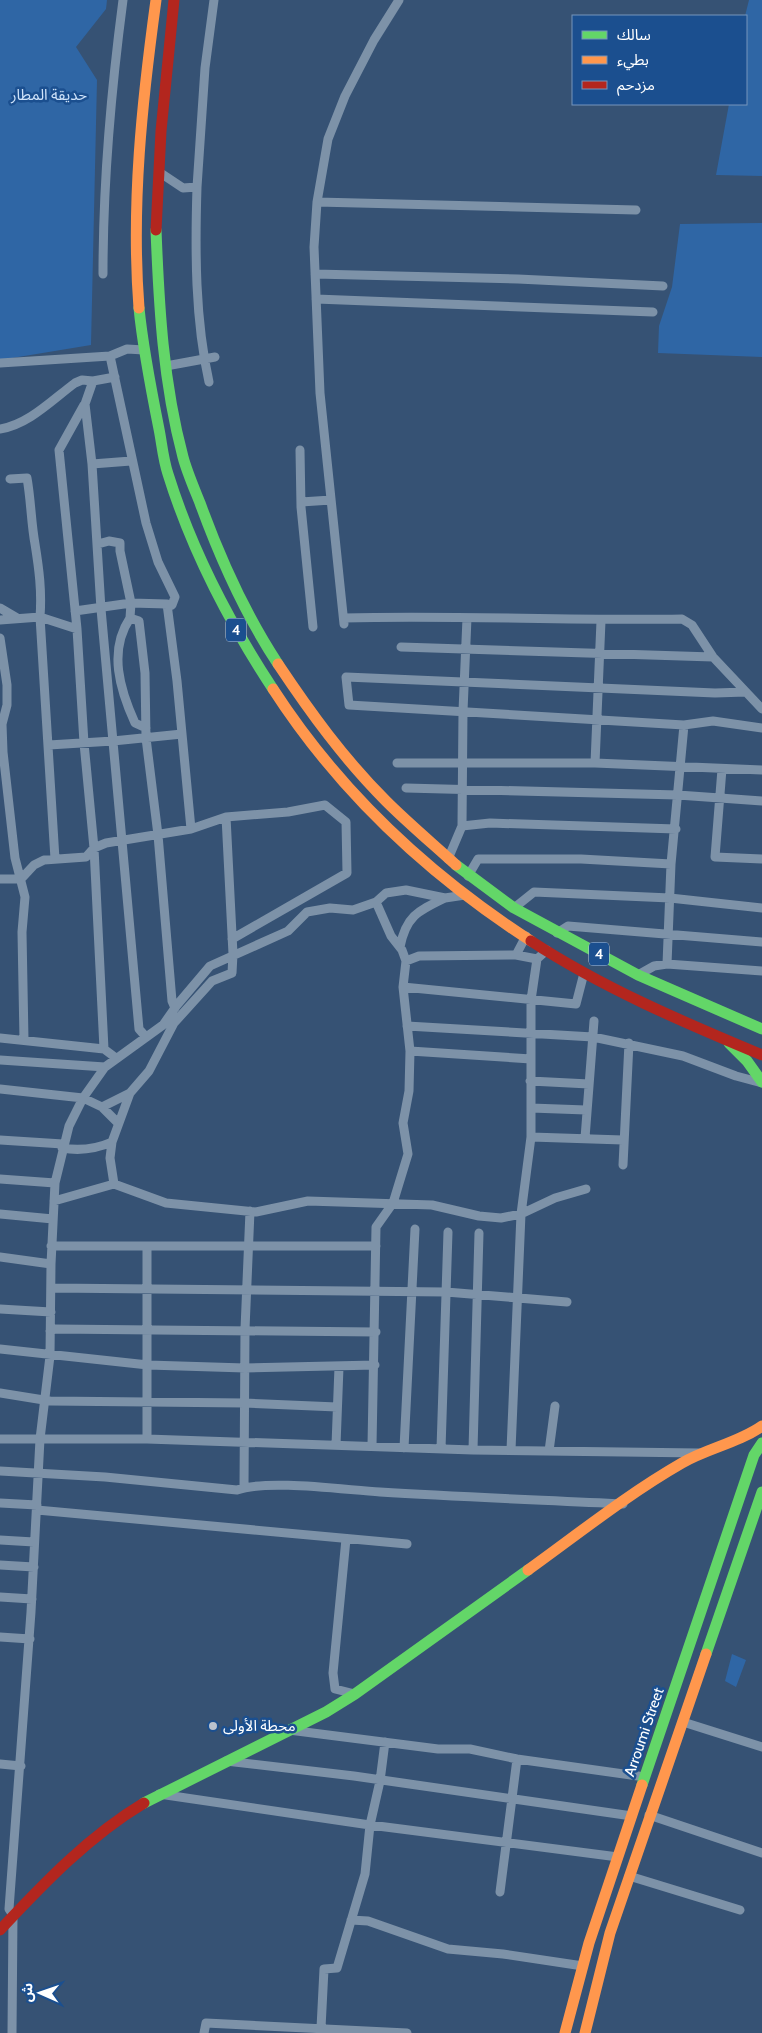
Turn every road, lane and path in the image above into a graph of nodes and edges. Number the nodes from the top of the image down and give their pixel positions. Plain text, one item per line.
1 (123, 0) edge
2 (156, 0) edge
3 (174, 0) edge
4 (214, 0) edge
5 (400, 0) edge
6 (159, 172) junction
7 (197, 187) junction
8 (317, 202) junction
9 (636, 210) dead end
10 (103, 274) dead end
11 (315, 274) junction
12 (663, 286) dead end
13 (316, 299) junction
14 (653, 312) dead end
15 (144, 350) junction
16 (110, 356) junction
17 (214, 357) dead end
18 (204, 359) junction
19 (0, 363) edge
20 (166, 366) junction
21 (115, 377) junction
22 (93, 381) junction
23 (209, 382) dead end
24 (84, 404) junction
25 (0, 430) edge
26 (300, 450) dead end
27 (131, 461) junction
28 (92, 464) junction
29 (10, 479) dead end
30 (332, 500) junction
31 (301, 502) junction
32 (98, 544) junction
33 (131, 603) junction
34 (167, 607) junction
35 (0, 608) edge
36 (101, 609) junction
37 (75, 611) junction
38 (40, 617) junction
39 (17, 618) junction
40 (130, 618) junction
41 (467, 618) junction
42 (0, 620) edge
43 (601, 621) junction
44 (313, 627) dead end
45 (77, 629) junction
46 (0, 638) edge
47 (401, 647) dead end
48 (465, 650) junction
49 (600, 653) junction
50 (713, 657) junction
51 (464, 682) junction
52 (598, 687) junction
53 (746, 692) junction
54 (762, 709) edge
55 (463, 711) junction
56 (598, 720) junction
57 (684, 725) junction
58 (762, 728) edge
59 (146, 733) junction
60 (182, 734) junction
61 (113, 741) junction
62 (84, 743) junction
63 (49, 744) junction
64 (463, 762) junction
65 (397, 763) dead end
66 (595, 763) junction
67 (682, 768) junction
68 (722, 768) junction
69 (762, 770) edge
70 (406, 788) dead end
71 (464, 790) junction
72 (678, 795) junction
73 (719, 798) junction
74 (762, 801) edge
75 (226, 817) junction
76 (462, 826) junction
77 (191, 829) junction
78 (676, 829) junction
79 (158, 835) junction
80 (123, 842) junction
81 (94, 848) junction
82 (55, 858) junction
83 (448, 859) junction
84 (762, 859) edge
85 (671, 864) junction
86 (468, 876) junction
87 (0, 879) edge
88 (21, 879) junction
89 (464, 895) junction
90 (445, 898) junction
91 (670, 898) junction
92 (376, 902) junction
93 (514, 908) junction
94 (762, 908) edge
95 (557, 932) junction
96 (668, 934) junction
97 (526, 936) junction
98 (232, 939) junction
99 (762, 942) edge
100 (400, 947) junction
101 (547, 950) junction
102 (233, 954) junction
103 (516, 955) junction
104 (537, 959) junction
105 (406, 960) junction
106 (666, 964) junction
107 (762, 971) edge
108 (584, 973) junction
109 (638, 975) junction
110 (403, 987) junction
111 (532, 1000) junction
112 (175, 1008) junction
113 (594, 1021) dead end
114 (407, 1026) junction
115 (762, 1029) edge
116 (532, 1035) junction
117 (146, 1037) junction
118 (593, 1037) junction
119 (0, 1038) edge
120 (722, 1039) junction
121 (24, 1040) junction
122 (629, 1043) junction
123 (104, 1049) junction
124 (410, 1051) junction
125 (762, 1055) edge
126 (116, 1058) junction
127 (531, 1059) junction
128 (0, 1060) edge
129 (762, 1060) edge
130 (105, 1067) junction
131 (761, 1081) edge
132 (530, 1082) junction
133 (589, 1084) junction
134 (0, 1090) edge
135 (130, 1093) junction
136 (83, 1098) junction
137 (102, 1107) junction
138 (531, 1108) junction
139 (586, 1110) junction
140 (118, 1122) junction
141 (530, 1137) junction
142 (586, 1138) junction
143 (0, 1140) edge
144 (623, 1140) junction
145 (112, 1142) junction
146 (63, 1146) junction
147 (623, 1165) dead end
148 (0, 1179) edge
149 (55, 1184) junction
150 (114, 1184) junction
151 (586, 1189) dead end
152 (54, 1201) junction
153 (393, 1203) junction
154 (250, 1211) junction
155 (0, 1214) edge
156 (521, 1214) junction
157 (53, 1219) junction
158 (415, 1229) dead end
159 (448, 1232) dead end
160 (479, 1233) dead end
161 (52, 1246) junction
162 (248, 1246) junction
163 (376, 1246) junction
164 (147, 1247) junction
165 (0, 1257) edge
166 (51, 1264) junction
167 (51, 1288) junction
168 (148, 1289) junction
169 (246, 1291) junction
170 (376, 1291) junction
171 (413, 1291) junction
172 (446, 1292) junction
173 (478, 1296) junction
174 (516, 1297) junction
175 (567, 1302) dead end
176 (0, 1309) edge
177 (50, 1312) junction
178 (245, 1329) junction
179 (147, 1330) junction
180 (50, 1331) junction
181 (376, 1332) junction
182 (0, 1349) edge
183 (50, 1356) junction
184 (148, 1365) junction
185 (375, 1365) junction
186 (339, 1367) junction
187 (245, 1368) junction
188 (0, 1393) edge
189 (44, 1400) junction
190 (148, 1402) junction
191 (245, 1403) junction
192 (555, 1406) dead end
193 (338, 1408) junction
194 (762, 1426) edge
195 (0, 1439) edge
196 (40, 1439) junction
197 (147, 1439) junction
198 (244, 1441) junction
199 (762, 1443) edge
200 (336, 1445) junction
201 (372, 1446) junction
202 (404, 1448) junction
203 (441, 1449) junction
204 (474, 1450) junction
205 (511, 1450) junction
206 (549, 1451) junction
207 (699, 1453) junction
208 (0, 1471) edge
209 (39, 1474) junction
210 (244, 1487) junction
211 (762, 1492) edge
212 (0, 1503) edge
213 (623, 1504) junction
214 (37, 1507) junction
215 (346, 1538) junction
216 (0, 1540) edge
217 (34, 1542) junction
218 (407, 1544) dead end
219 (0, 1565) edge
220 (34, 1567) junction
221 (0, 1597) edge
222 (32, 1599) junction
223 (0, 1636) edge
224 (30, 1639) junction
225 (355, 1694) junction
226 (683, 1722) junction
227 (289, 1730) junction
228 (385, 1742) junction
229 (762, 1747) edge
230 (518, 1759) junction
231 (226, 1761) junction
232 (0, 1764) edge
233 (21, 1766) junction
234 (645, 1777) junction
235 (380, 1781) junction
236 (159, 1794) junction
237 (513, 1800) junction
238 (649, 1815) junction
239 (632, 1816) junction
240 (370, 1825) junction
241 (506, 1842) junction
242 (762, 1853) edge
243 (618, 1856) junction
244 (610, 1880) junction
245 (627, 1881) junction
246 (500, 1892) dead end
247 (740, 1910) dead end
248 (7, 1911) edge
249 (351, 1920) junction
250 (0, 1930) edge
251 (583, 1966) junction
252 (321, 2028) junction
253 (12, 2033) edge
254 (204, 2033) edge
255 (407, 2033) edge
256 (565, 2033) edge
257 (585, 2033) edge

1 - 10 street
2 - 15 main road, 4
3 - 6 main road, 4
4 - 7 street
5 - 8 street
6 - 7 street
6 - 20 main road, 4
7 - 18 street
8 - 9 street
8 - 11 street
11 - 12 street
11 - 13 street
13 - 14 street
13 - 30 street
15 - 16 street
15 - 89 main road, 4
16 - 19 street
16 - 21 street
17 - 18 street
18 - 20 street
18 - 23 street
20 - 83 main road, 4
21 - 22 street
21 - 27 street
22 - 24 street
22 - 25 street
24 - 28 street
24 - 37 street
26 - 31 street
27 - 28 street
27 - 34 street
28 - 32 street
29 - 38 street
30 - 31 street
30 - 41 street
31 - 44 street
32 - 33 street
32 - 36 street
33 - 34 street
33 - 36 street
33 - 40 street
34 - 60 street
35 - 39 street
36 - 37 street
36 - 61 street
37 - 45 street
38 - 39 street
38 - 45 street
38 - 63 street
39 - 42 street
40 - 59 street
40 - 59 street
41 - 43 street
41 - 48 street
43 - 49 street
43 - 50 street
45 - 62 street
46 - 88 street
47 - 48 street
48 - 49 street
48 - 51 street
49 - 50 street
49 - 52 street
50 - 53 street
51 - 52 street
51 - 55 street
51 - 55 street
52 - 53 street
52 - 56 street
53 - 54 street
55 - 56 street
55 - 64 street
56 - 57 street
56 - 66 street
57 - 58 street
57 - 67 street
59 - 60 street
59 - 61 street
59 - 79 street
60 - 77 street
61 - 62 street
61 - 80 street
62 - 63 street
62 - 81 street
63 - 82 street
64 - 65 street
64 - 66 street
64 - 71 street
66 - 67 street
67 - 68 street
67 - 72 street
68 - 69 street
68 - 73 street
70 - 71 street
71 - 72 street
71 - 76 street
72 - 73 street
72 - 78 street
73 - 74 street
73 - 84 street
75 - 77 street
75 - 98 street
75 - 98 street
76 - 78 street
76 - 83 street
77 - 79 street
78 - 85 street
79 - 80 street
79 - 112 street
80 - 81 street
80 - 117 street
81 - 82 street
81 - 123 street
82 - 88 street
83 - 86 main road, 4
85 - 86 street
85 - 91 street
86 - 93 main road, 4
87 - 88 street
88 - 121 street
89 - 90 street
89 - 97 main road, 4
90 - 92 street
90 - 100 street
91 - 93 street
91 - 94 street
91 - 96 street
92 - 100 street
92 - 102 street
93 - 95 main road, 4
95 - 96 street
95 - 109 main road, 4
96 - 99 street
96 - 106 street
97 - 101 main road, 4
97 - 103 street
98 - 102 street
100 - 105 street
101 - 104 street
101 - 108 main road, 4
102 - 112 street
102 - 135 street
103 - 104 street
103 - 105 street
104 - 111 street
105 - 110 street
106 - 107 street
106 - 109 street
108 - 111 street
108 - 120 main road, 4
109 - 115 main road, 4
110 - 111 street
110 - 114 street
111 - 116 street
112 - 117 street
113 - 118 street
114 - 116 street
114 - 124 street
116 - 118 street
116 - 127 street
117 - 126 street
118 - 122 street
118 - 133 street
119 - 121 street
120 - 125 main road, 4
120 - 131 main road
121 - 123 street
122 - 131 street
122 - 144 street
123 - 126 street
124 - 127 street
124 - 153 street
126 - 130 street
127 - 132 street
128 - 130 street
129 - 131 main road
130 - 136 street
132 - 133 street
132 - 138 street
133 - 139 street
134 - 136 street
135 - 137 street
135 - 140 street
136 - 137 street
136 - 146 street
137 - 140 street
138 - 139 street
138 - 141 street
139 - 142 street
140 - 145 street
141 - 142 street
141 - 156 street
142 - 144 street
143 - 146 street
144 - 147 street
145 - 146 street
145 - 150 street
146 - 149 street
148 - 149 street
149 - 152 street
150 - 152 street
150 - 154 street
151 - 156 street
152 - 157 street
153 - 154 street
153 - 156 street
153 - 163 street
154 - 162 street
155 - 157 street
156 - 174 street
157 - 161 street
158 - 171 street
159 - 172 street
160 - 173 street
161 - 164 street
161 - 166 street
162 - 163 street
162 - 164 street
162 - 169 street
163 - 170 street
164 - 168 street
165 - 166 street
166 - 167 street
167 - 168 street
167 - 177 street
168 - 169 street
168 - 179 street
169 - 170 street
169 - 178 street
170 - 171 street
170 - 181 street
171 - 172 street
171 - 202 street
172 - 173 street
172 - 203 street
173 - 174 street
173 - 204 street
174 - 175 street
174 - 205 street
176 - 177 street
177 - 180 street
178 - 179 street
178 - 181 street
178 - 187 street
179 - 180 street
179 - 184 street
180 - 183 street
181 - 185 street
182 - 183 street
183 - 184 street
183 - 189 street
184 - 187 street
184 - 190 street
185 - 186 street
185 - 201 street
186 - 187 street
186 - 193 street
187 - 191 street
188 - 189 street
189 - 190 street
189 - 196 street
190 - 191 street
190 - 197 street
191 - 193 street
191 - 198 street
192 - 206 street
193 - 200 street
194 - 207 main road
195 - 196 street
196 - 197 street
196 - 209 street
197 - 198 street
198 - 200 street
198 - 210 street
199 - 234 main road, Arroumi Street
200 - 201 street
201 - 202 street
202 - 203 street
203 - 204 street
204 - 205 street
205 - 206 street
206 - 207 street
207 - 213 main road
208 - 209 street
209 - 210 street
209 - 214 street
210 - 213 street
211 - 226 main road
212 - 214 street
213 - 225 main road
214 - 215 street
214 - 217 street
215 - 218 street
215 - 225 street
216 - 217 street
217 - 220 street
219 - 220 street
220 - 222 street
221 - 222 street
222 - 224 street
223 - 224 street
224 - 233 street
225 - 227 main road
226 - 229 street
226 - 238 main road
227 - 228 street
227 - 231 main road
228 - 230 street
228 - 235 street
230 - 234 street
230 - 237 street
231 - 235 street
231 - 236 main road
232 - 233 street
233 - 248 street
234 - 239 main road, Arroumi Street
235 - 237 street
235 - 240 street
236 - 240 street
236 - 248 main road
237 - 239 street
237 - 241 street
238 - 242 street
238 - 245 main road
239 - 243 main road, Arroumi Street
240 - 241 street
240 - 249 street
241 - 243 street
241 - 246 street
243 - 244 main road, Arroumi Street
244 - 245 main road
244 - 251 main road, Arroumi Street
245 - 247 street
245 - 257 main road
248 - 250 main road
248 - 253 street
249 - 251 street
249 - 252 street
251 - 256 main road, Arroumi Street
252 - 254 street
252 - 255 street

